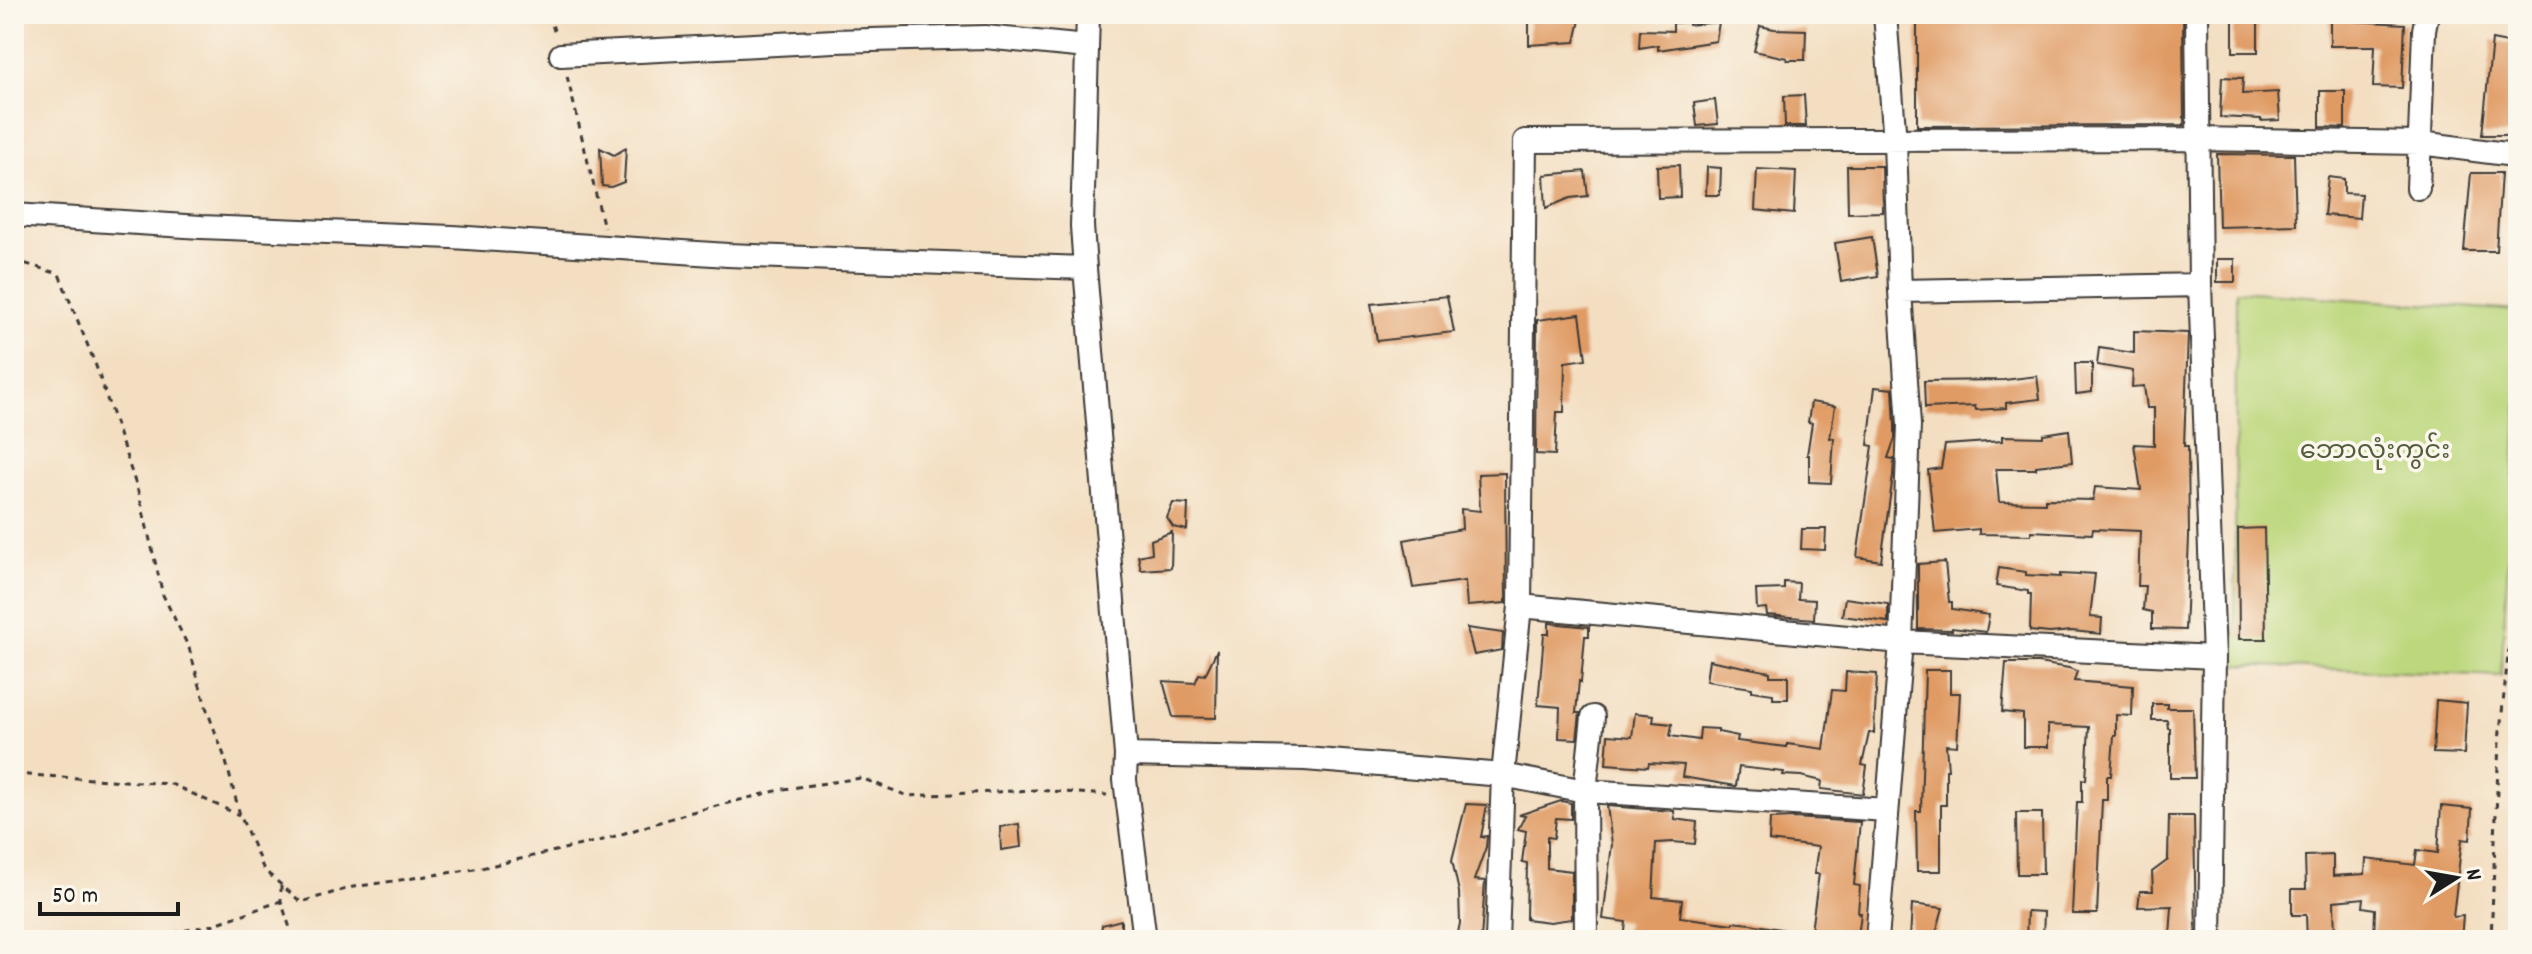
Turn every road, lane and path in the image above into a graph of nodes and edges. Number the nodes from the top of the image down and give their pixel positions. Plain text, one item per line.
1 (549, 14) edge
2 (1088, 14) edge
3 (1885, 14) edge
4 (2197, 14) edge
5 (2427, 14) edge
6 (1087, 47) junction
7 (561, 55) junction
8 (2197, 139) junction
9 (1895, 142) junction
10 (2420, 143) junction
11 (2514, 155) dead end
12 (2418, 188) dead end
13 (14, 215) edge
14 (608, 248) junction
15 (14, 260) edge
16 (1085, 268) junction
17 (2200, 285) junction
18 (1900, 291) junction
19 (2518, 562) edge
20 (1520, 606) junction
21 (1901, 642) junction
22 (2214, 657) junction
23 (1593, 717) dead end
24 (1126, 755) junction
25 (14, 774) edge
26 (1503, 775) junction
27 (1585, 791) junction
28 (1127, 792) junction
29 (1887, 810) junction
30 (240, 815) junction
31 (281, 885) junction
32 (281, 901) junction
33 (138, 940) edge
34 (294, 940) edge
35 (1145, 940) edge
36 (1497, 940) edge
37 (1586, 940) edge
38 (1877, 940) edge
39 (2210, 940) edge
40 (2491, 940) edge

1 - 7 path
2 - 6 street
3 - 9 street
4 - 8 street
5 - 10 street
6 - 7 street
6 - 16 street
7 - 14 path
8 - 9 street
8 - 10 street
8 - 17 street
9 - 18 street
9 - 20 street
10 - 11 street
10 - 12 street
13 - 14 street
14 - 16 street
15 - 30 path
16 - 24 street
17 - 18 street
17 - 22 street
18 - 21 street
19 - 40 path
20 - 21 street
20 - 26 street
21 - 22 street
21 - 29 street
22 - 39 street
23 - 27 street
24 - 26 street
24 - 28 street
25 - 30 path
26 - 27 street
26 - 36 street
27 - 29 street
27 - 37 street
28 - 31 path
28 - 35 street
29 - 38 street
30 - 31 path
31 - 32 path
32 - 33 path
32 - 34 path

